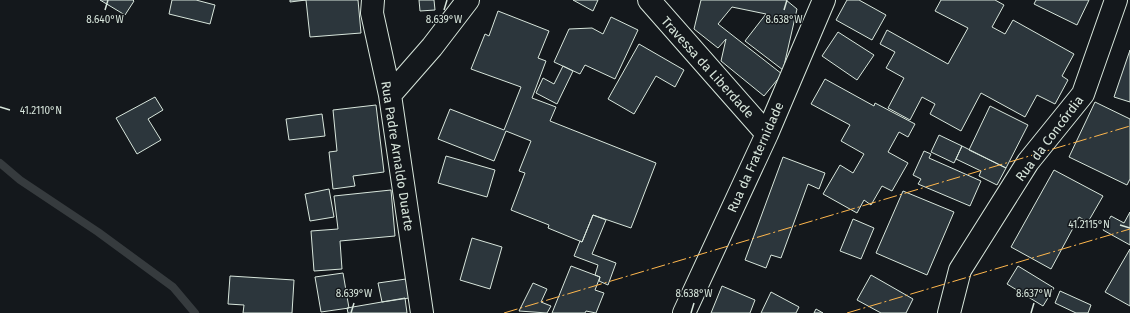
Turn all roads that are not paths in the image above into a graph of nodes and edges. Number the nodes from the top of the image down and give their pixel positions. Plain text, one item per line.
1 (373, 0) edge
2 (468, 0) edge
3 (649, 0) edge
4 (824, 0) edge
5 (1116, 0) edge
6 (390, 95) junction
7 (767, 134) junction
8 (422, 313) edge
9 (684, 313) edge
10 (950, 313) edge

1 - 6 street, Rua Padre Arnaldo Duarte
2 - 6 street
3 - 7 street, Travessa da Liberdade
4 - 7 street, Rua da Fraternidade
5 - 10 street, Rua da Concórdia
6 - 8 street, Rua Padre Arnaldo Duarte
7 - 9 street, Rua da Fraternidade

